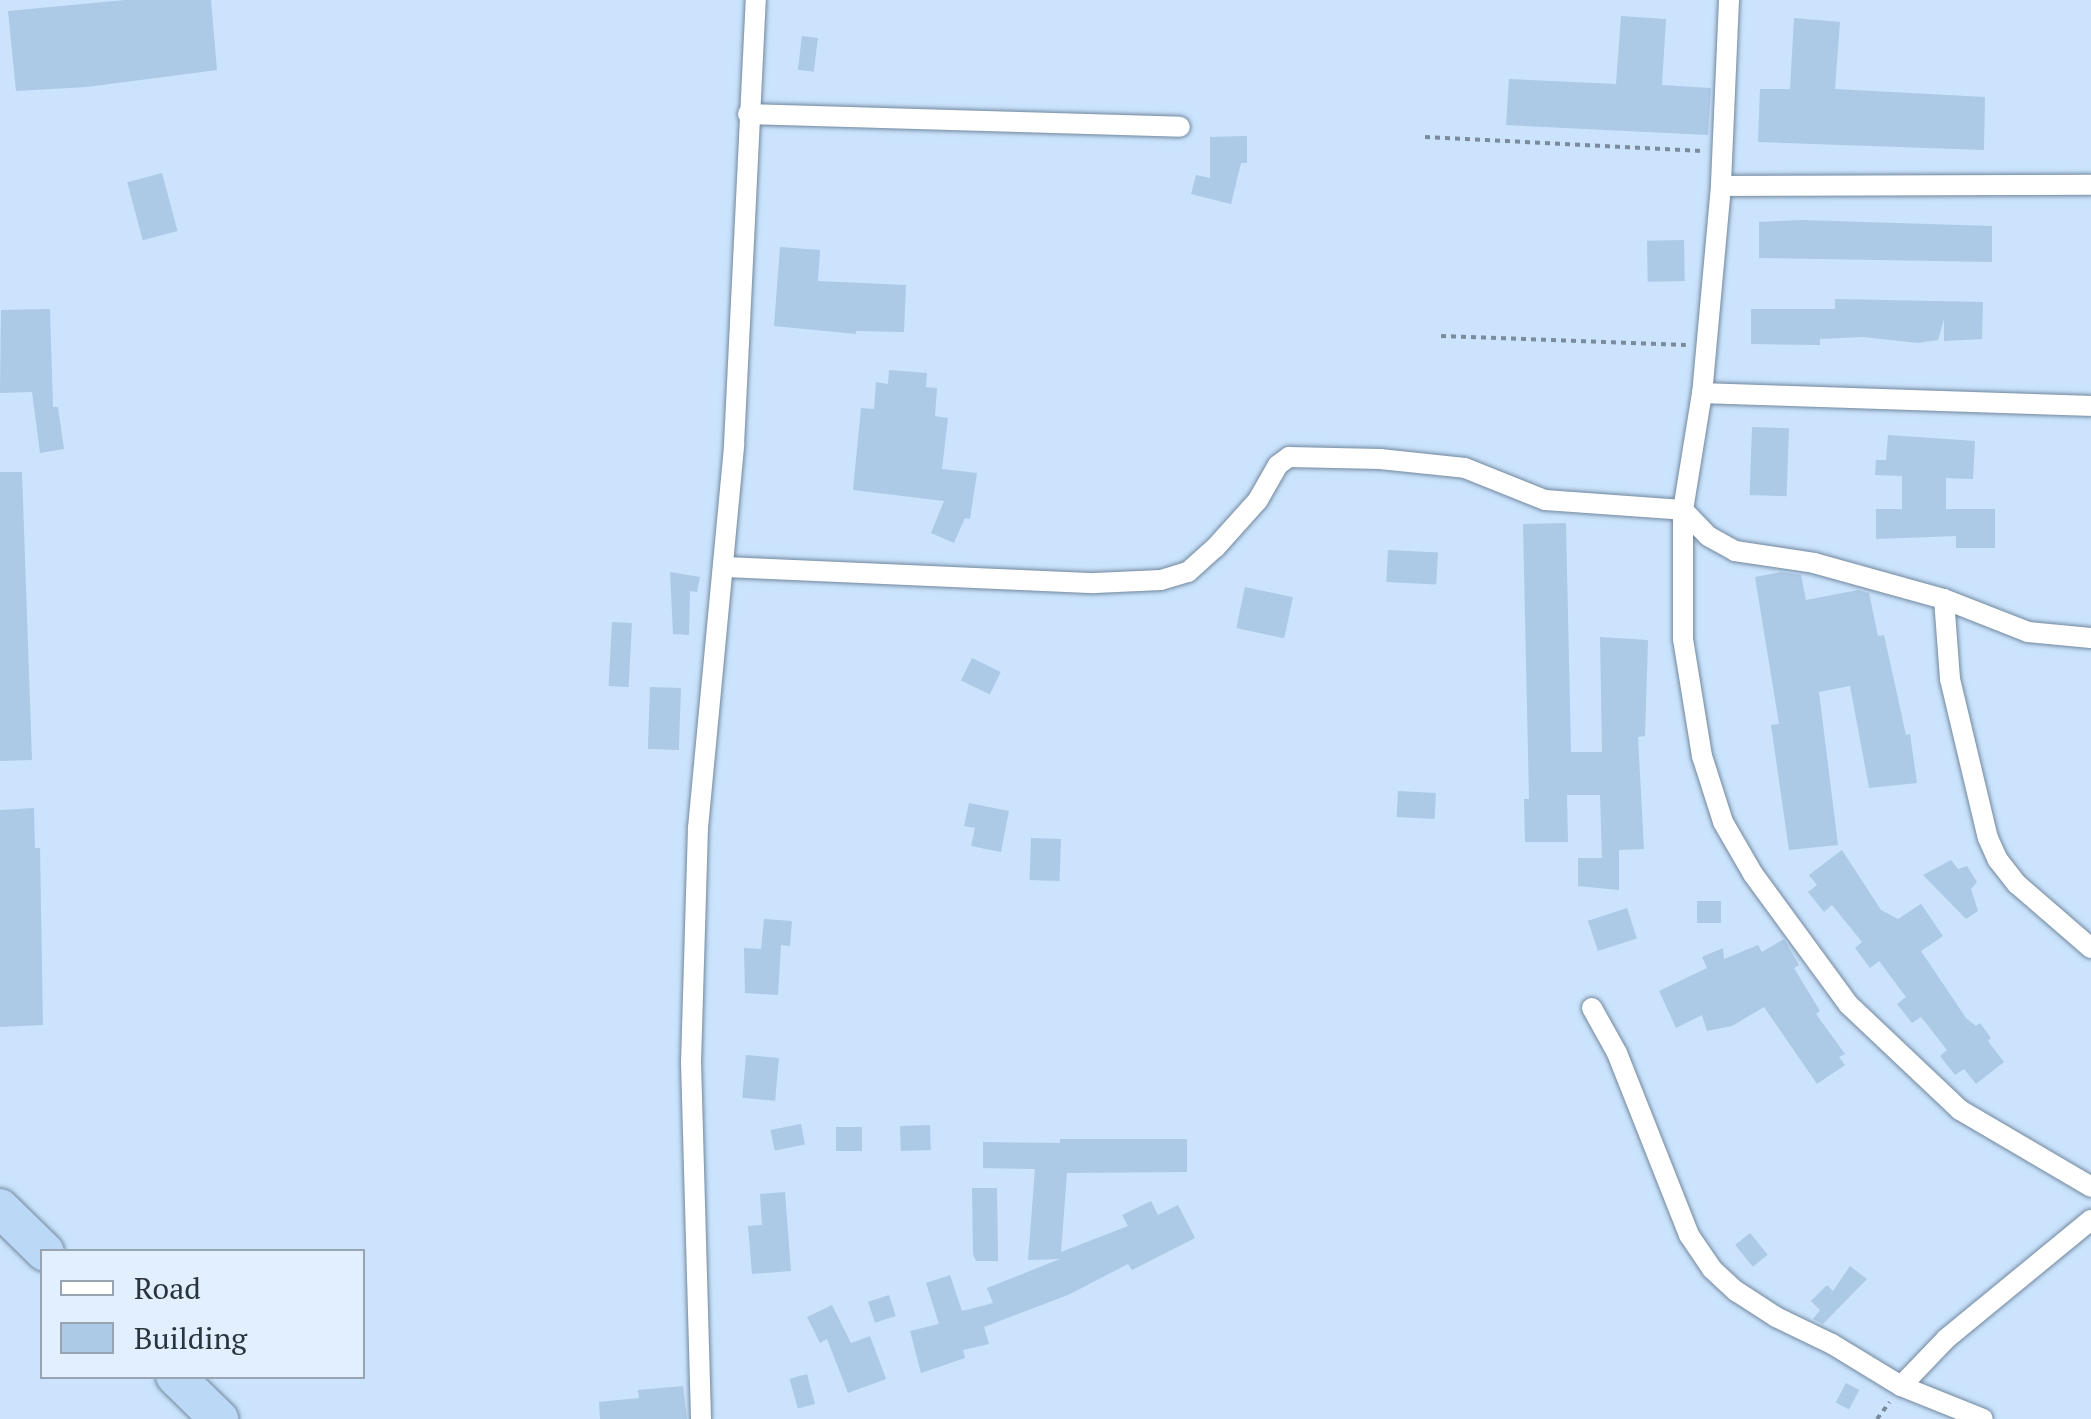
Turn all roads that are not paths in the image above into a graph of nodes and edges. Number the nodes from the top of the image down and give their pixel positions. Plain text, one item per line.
1 (756, 0) edge
2 (1729, 0) edge
3 (748, 114) junction
4 (1180, 127) dead end
5 (2091, 184) edge
6 (1721, 186) junction
7 (1702, 393) junction
8 (2091, 406) edge
9 (1684, 510) junction
10 (725, 567) junction
11 (1944, 598) junction
12 (2091, 638) edge
13 (2091, 948) edge
14 (1592, 1008) dead end
15 (2091, 1187) edge
16 (0, 1208) edge
17 (2091, 1220) edge
18 (42, 1249) edge
19 (177, 1379) edge
20 (1902, 1386) junction
21 (219, 1419) edge
22 (701, 1419) edge
23 (1983, 1419) edge

1 - 3 street
2 - 6 street
3 - 4 street
3 - 10 street
5 - 6 street
6 - 7 street
7 - 8 street
7 - 9 street
9 - 10 street
9 - 11 street
9 - 15 street
10 - 22 street
11 - 12 street
11 - 13 street
14 - 20 street
16 - 18 highway
17 - 20 street
19 - 21 highway
20 - 23 street

